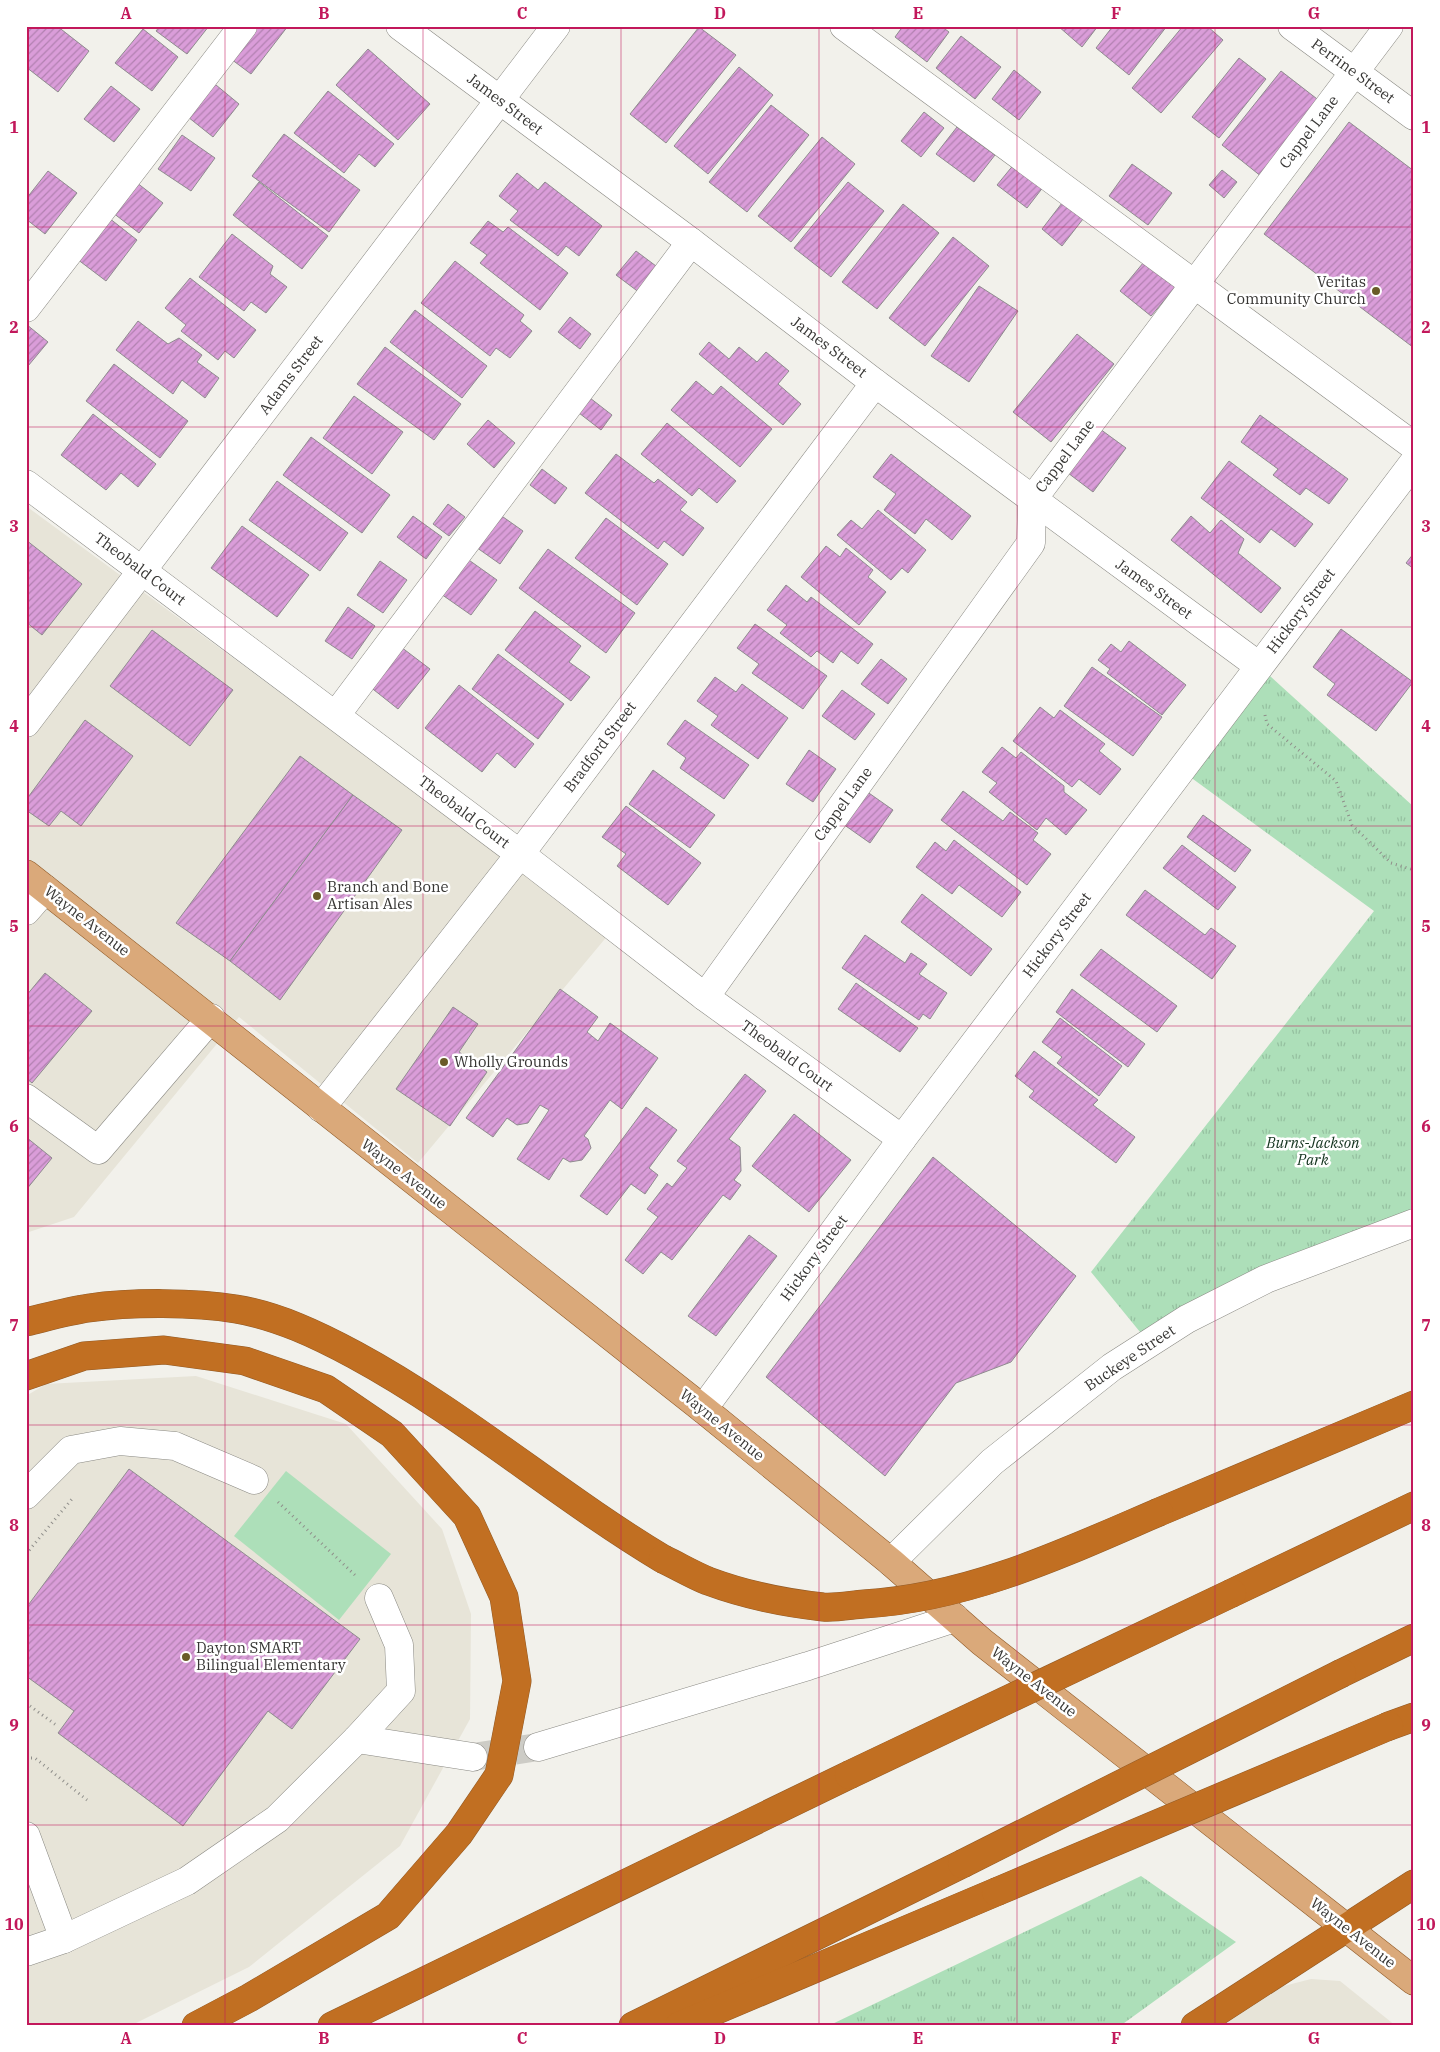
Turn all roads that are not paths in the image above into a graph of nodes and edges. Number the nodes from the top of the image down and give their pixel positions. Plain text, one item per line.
1 (243, 26) edge
2 (400, 26) edge
3 (556, 26) edge
4 (844, 26) edge
5 (1292, 26) edge
6 (1389, 26) edge
7 (1354, 73) junction
8 (500, 100) junction
9 (1414, 116) edge
10 (691, 242) junction
11 (1194, 284) junction
12 (26, 308) edge
13 (875, 383) junction
14 (1414, 446) edge
15 (1414, 462) edge
16 (26, 484) edge
17 (1032, 500) junction
18 (142, 570) junction
19 (1258, 666) junction
20 (336, 715) junction
21 (27, 722) edge
22 (520, 854) junction
23 (36, 881) edge
24 (26, 911) edge
25 (704, 997) junction
26 (211, 1018) junction
27 (26, 1098) edge
28 (321, 1108) junction
29 (902, 1139) junction
30 (1414, 1223) edge
31 (26, 1322) edge
32 (26, 1376) edge
33 (1414, 1405) edge
34 (703, 1409) junction
35 (254, 1480) road end
36 (26, 1495) edge
37 (1414, 1506) edge
38 (891, 1562) junction
39 (379, 1598) road end
40 (955, 1618) junction
41 (1414, 1638) edge
42 (1401, 1722) edge
43 (357, 1739) junction
44 (538, 1747) tunnel mouth
45 (474, 1757) tunnel mouth
46 (26, 1836) edge
47 (1414, 1884) edge
48 (1347, 1928) junction
49 (64, 1938) junction
50 (26, 1952) edge
51 (1414, 1981) edge
52 (196, 2026) edge
53 (332, 2026) edge
54 (633, 2026) edge
55 (679, 2026) edge
56 (1195, 2026) edge

1 - 12 street
2 - 8 street, James Street
3 - 8 street, Adams Street
4 - 11 street
5 - 7 street, Perrine Street
6 - 7 street, Cappel Lane
7 - 9 street, Perrine Street
7 - 11 street, Cappel Lane
8 - 10 street, James Street
8 - 18 street, Adams Street
10 - 13 street, James Street
10 - 20 street
11 - 14 street
11 - 17 street, Cappel Lane
13 - 17 street, James Street
13 - 22 street, Bradford Street
15 - 19 street, Hickory Street
16 - 18 street, Theobald Court
17 - 19 street, James Street
17 - 25 street, Cappel Lane
18 - 20 street, Theobald Court
18 - 21 street, Adams Street
19 - 29 street, Hickory Street
20 - 22 street, Theobald Court
22 - 25 street, Theobald Court
22 - 28 street, Bradford Street
23 - 24 street
23 - 26 main road, Wayne Avenue
25 - 29 street, Theobald Court
26 - 27 street
26 - 28 main road, Wayne Avenue
28 - 34 main road, Wayne Avenue
29 - 34 street, Hickory Street
30 - 38 street, Buckeye Street
31 - 33 highway, bridge
32 - 52 highway
34 - 38 main road, Wayne Avenue
35 - 36 street
37 - 53 highway, bridge
38 - 40 main road, Wayne Avenue
39 - 43 street
40 - 44 street
40 - 48 main road, Wayne Avenue
41 - 54 highway, bridge
42 - 55 highway, bridge
43 - 45 street
43 - 49 street
46 - 49 street
47 - 48 highway
48 - 51 main road, Wayne Avenue
48 - 56 highway
49 - 50 street

